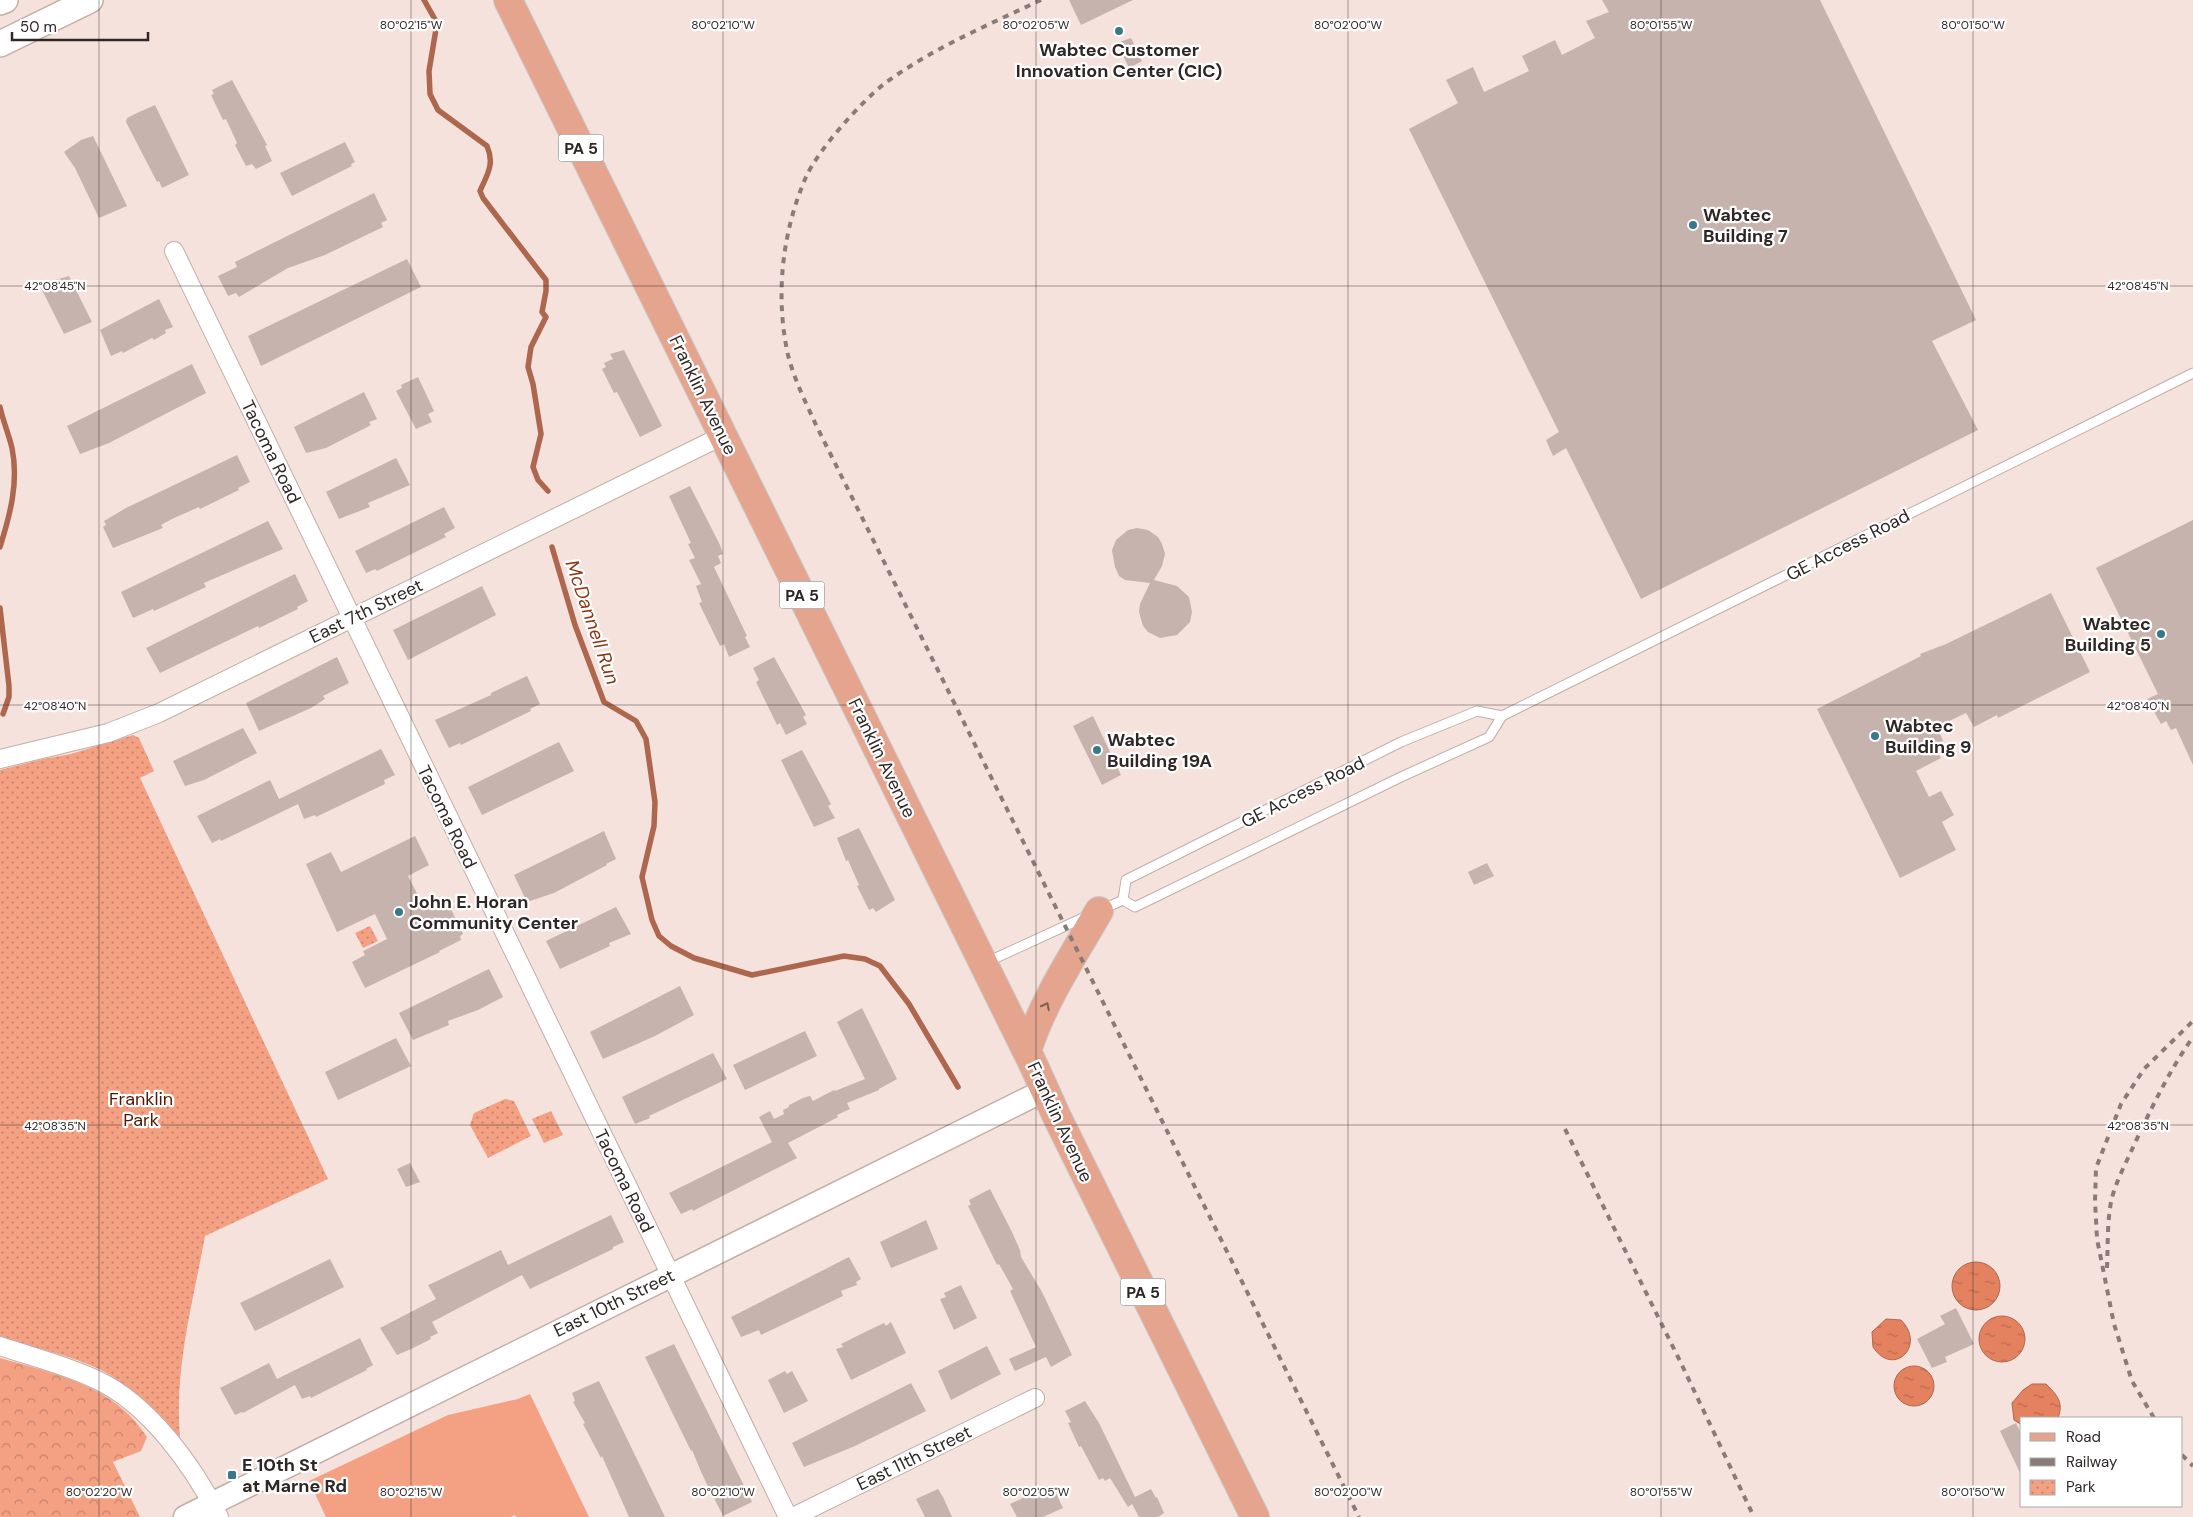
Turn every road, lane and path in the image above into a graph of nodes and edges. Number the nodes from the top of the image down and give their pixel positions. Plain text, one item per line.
1 (5, 0) edge
2 (90, 0) edge
3 (508, 0) edge
4 (0, 2) edge
5 (0, 44) edge
6 (174, 251) dead end
7 (2193, 373) edge
8 (722, 436) junction
9 (351, 618) junction
10 (1502, 716) junction
11 (0, 759) edge
12 (1111, 905) junction
13 (982, 964) junction
14 (1027, 1051) junction
15 (1045, 1090) junction
16 (670, 1275) junction
17 (0, 1346) edge
18 (1035, 1398) dead end
19 (216, 1510) edge
20 (185, 1517) edge
21 (788, 1517) edge
22 (793, 1517) edge
23 (1255, 1517) edge

1 - 4 main road
2 - 5 main road
3 - 8 main road, Franklin Avenue / PA 5
6 - 9 street, Tacoma Road
7 - 10 lane, GE Access Road
8 - 9 street, East 7th Street
8 - 13 main road, Franklin Avenue / PA 5
9 - 11 street, East 7th Street
9 - 16 street, Tacoma Road
10 - 12 lane, GE Access Road
10 - 12 lane, GE Access Road
12 - 13 lane
14 -> 12 main road
13 - 14 main road, Franklin Avenue / PA 5
14 - 15 main road, Franklin Avenue / PA 5
15 - 16 street, East 10th Street
15 - 23 main road, Franklin Avenue / PA 5
16 - 19 street, East 10th Street
16 - 21 street, Tacoma Road
17 - 19 street
18 - 22 street, East 11th Street
19 - 20 street, East 10th Street

